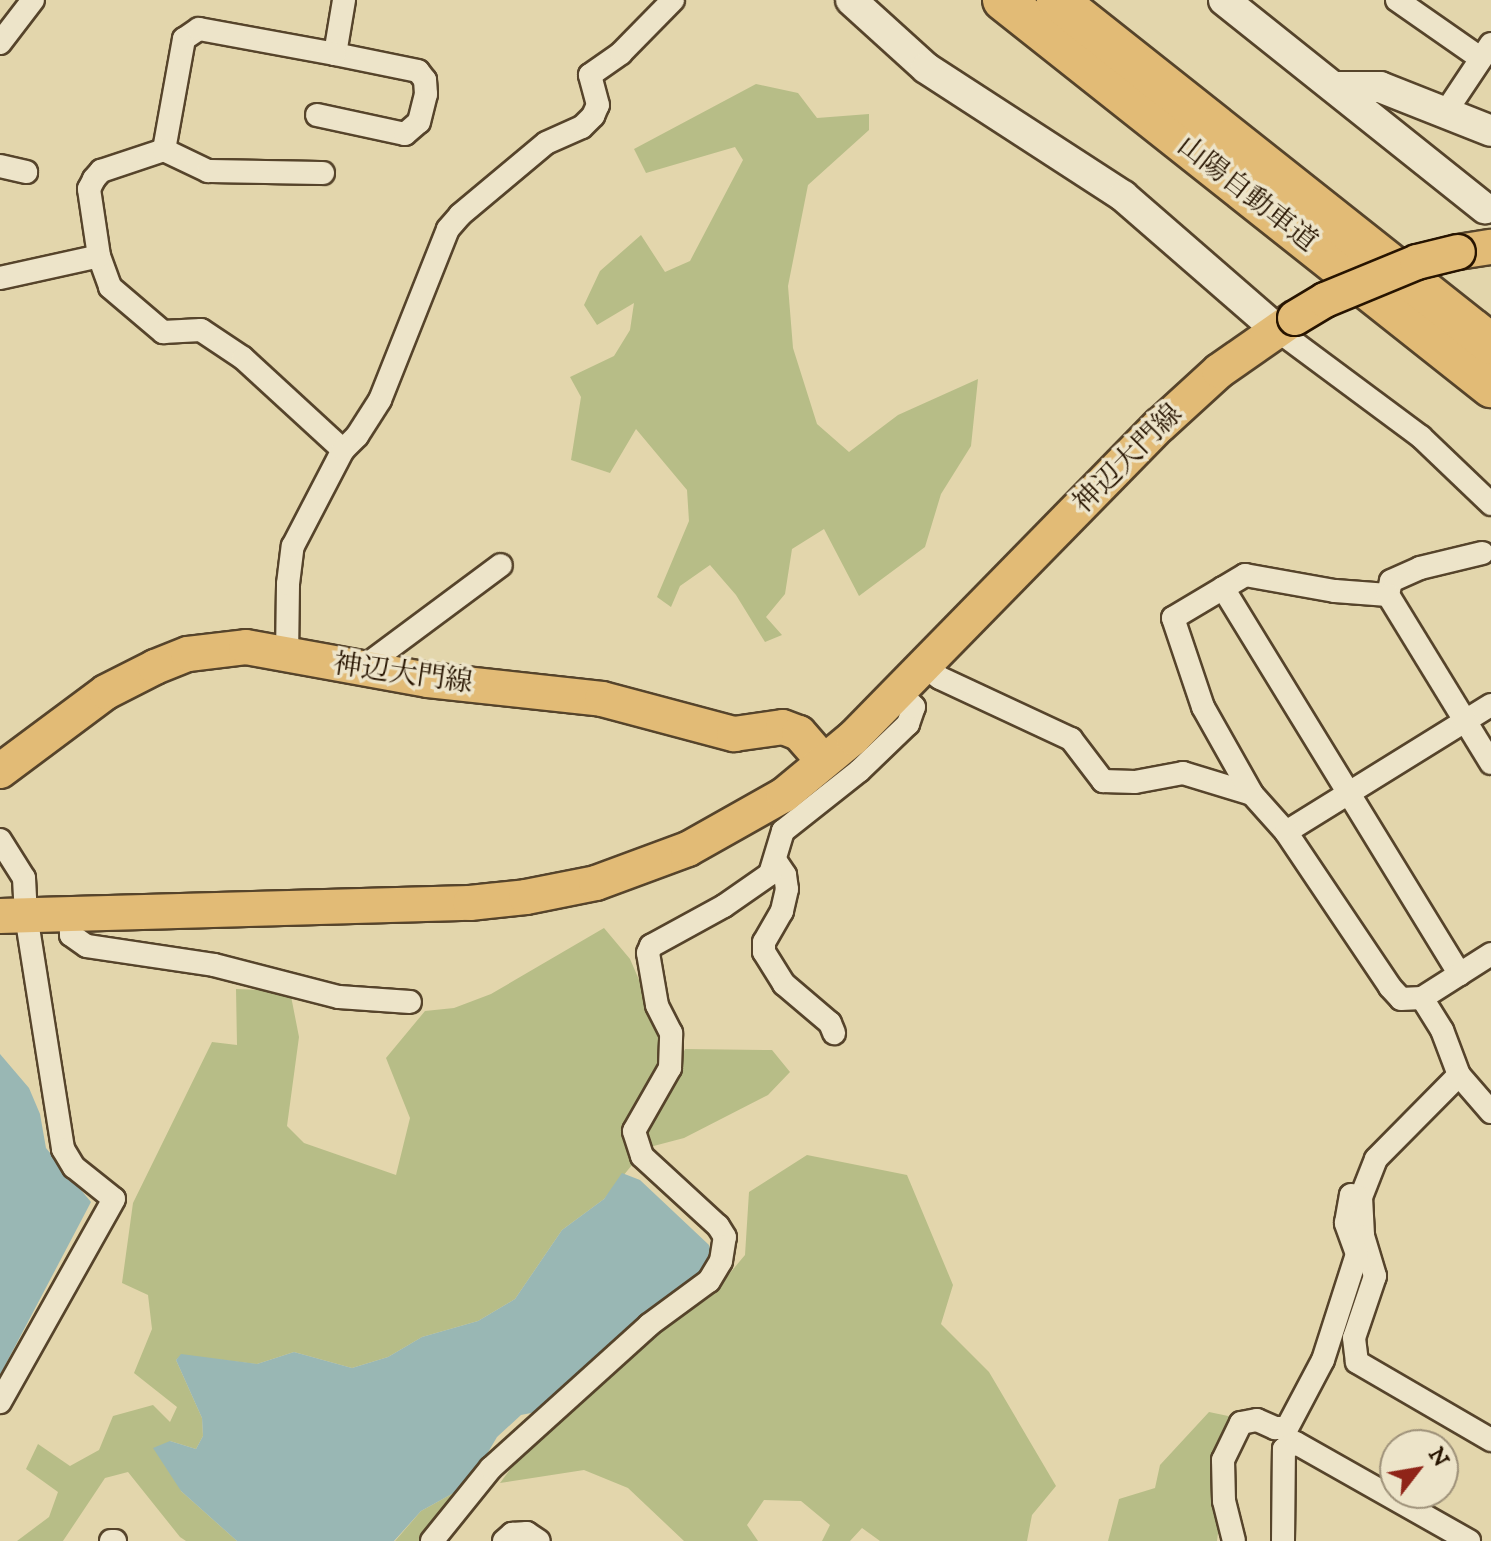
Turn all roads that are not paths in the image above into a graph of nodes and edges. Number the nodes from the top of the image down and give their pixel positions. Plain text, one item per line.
1 (33, 0) edge
2 (344, 0) edge
3 (673, 0) edge
4 (851, 0) edge
5 (1003, 0) edge
6 (1057, 0) edge
7 (1224, 0) edge
8 (1397, 0) edge
9 (0, 43) edge
10 (1486, 51) edge
11 (335, 54) junction
12 (1334, 87) junction
13 (1413, 100) junction
14 (1445, 113) junction
15 (317, 115) dead end
16 (1389, 131) junction
17 (1491, 131) edge
18 (164, 150) junction
19 (0, 166) edge
20 (26, 172) dead end
21 (323, 173) dead end
22 (1485, 208) dead end
23 (1475, 249) edge
24 (99, 256) junction
25 (0, 278) edge
26 (1286, 324) junction
27 (1491, 344) edge
28 (1491, 387) edge
29 (343, 450) junction
30 (1491, 504) edge
31 (1488, 556) edge
32 (501, 565) dead end
33 (1223, 588) junction
34 (1388, 595) junction
35 (287, 657) junction
36 (922, 665) junction
37 (361, 669) junction
38 (898, 691) junction
39 (1491, 705) edge
40 (1466, 721) junction
41 (823, 761) junction
42 (1491, 763) edge
43 (0, 771) edge
44 (1348, 793) junction
45 (1252, 794) junction
46 (1286, 832) junction
47 (0, 840) edge
48 (775, 860) junction
49 (70, 914) junction
50 (13, 916) edge
51 (1491, 954) edge
52 (1460, 974) junction
53 (1422, 998) junction
54 (410, 1002) dead end
55 (834, 1033) dead end
56 (1459, 1075) junction
57 (1491, 1112) edge
58 (1361, 1197) junction
59 (0, 1402) edge
60 (1292, 1436) junction
61 (1491, 1440) edge
62 (432, 1541) edge
63 (504, 1541) edge
64 (539, 1541) edge
65 (1234, 1541) edge
66 (1283, 1541) edge
67 (1469, 1541) edge

1 - 9 street
2 - 11 street
3 - 29 street
4 - 26 street
5 - 28 highway, 山陽自動車道
6 - 27 highway, 山陽自動車道
7 - 12 street
8 - 10 street
10 - 14 street
11 - 15 street
11 - 18 street
12 - 13 street
12 - 16 street
13 - 14 street
13 - 16 street
14 - 17 street
16 - 22 street
18 - 21 street
18 - 24 street
19 - 20 street
23 - 26 main road, 神辺大門線, bridge
24 - 25 street
24 - 29 street
26 - 30 street
26 - 36 main road, 神辺大門線
29 - 35 street
31 - 34 street
32 - 37 street
33 - 34 street
33 - 44 street
33 - 45 street
34 - 40 street
35 - 37 main road, 神辺大門線
35 - 43 main road, 神辺大門線
36 - 38 main road, 神辺大門線
36 - 45 street
37 - 41 main road, 神辺大門線
38 - 41 main road, 神辺大門線
38 - 48 street
39 - 40 street
40 - 42 street
40 - 44 street
41 - 49 main road, 神辺大門線
44 - 46 street
44 - 52 street
45 - 46 street
46 - 53 street
47 - 50 street
48 - 55 street
48 - 62 street
49 - 50 main road, 神辺大門線
49 - 54 street
50 - 59 street
51 - 52 street
52 - 53 street
53 - 56 street
56 - 57 street
56 - 58 street
58 - 60 street
58 - 61 street
60 - 65 street
60 - 66 street
60 - 67 street
63 - 64 street

